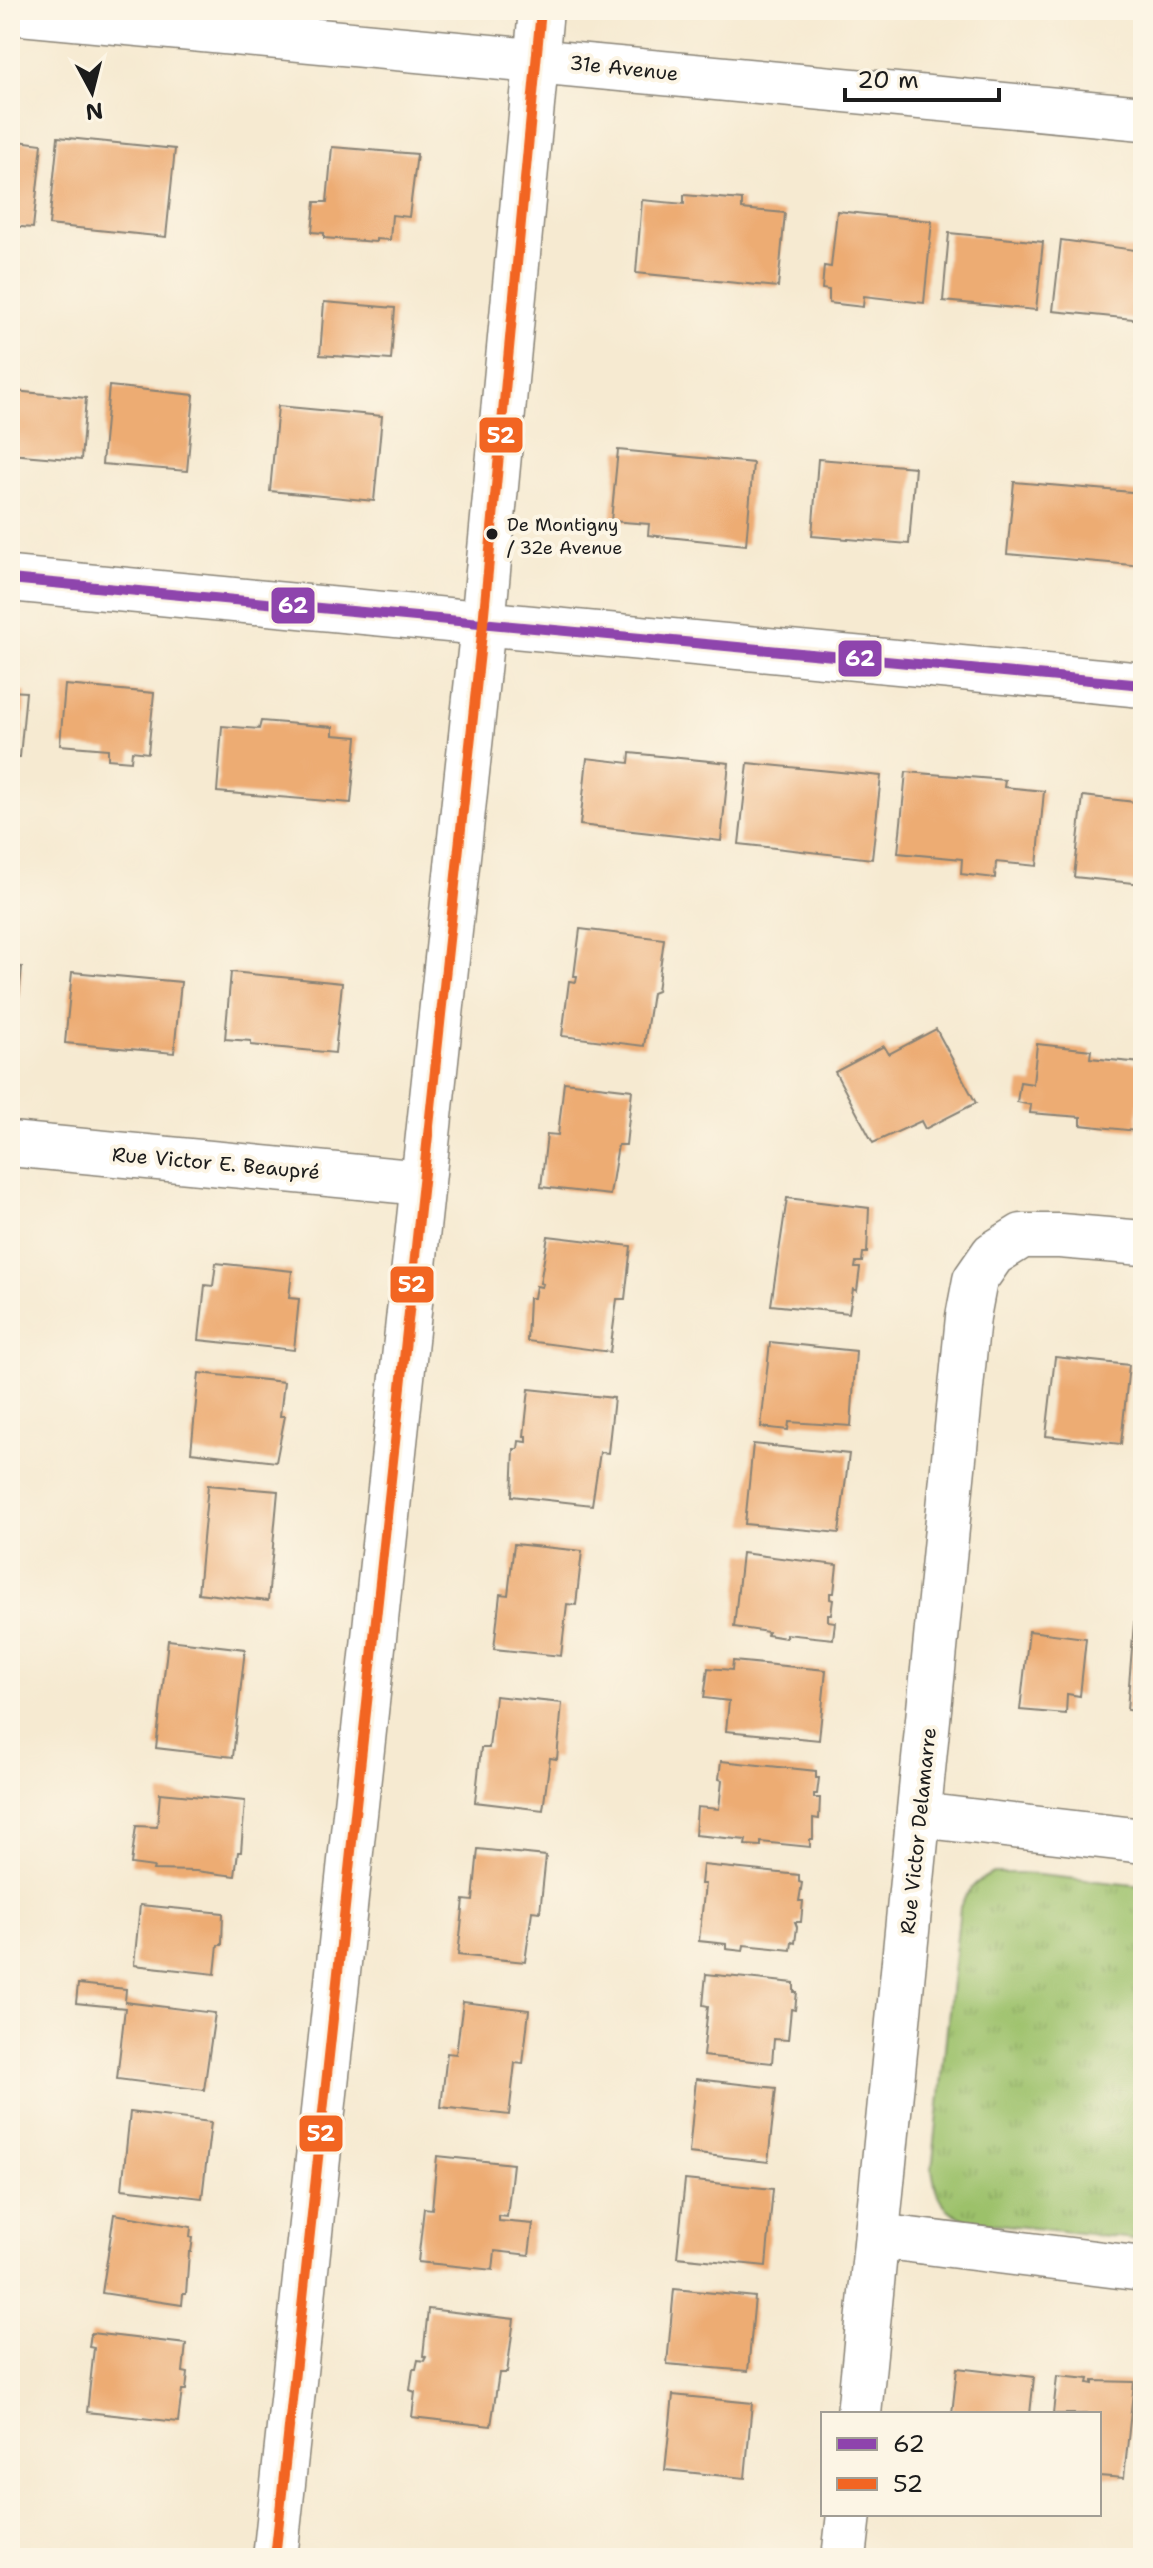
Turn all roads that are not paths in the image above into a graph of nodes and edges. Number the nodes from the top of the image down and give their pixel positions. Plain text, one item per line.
1 (541, 10) edge
2 (10, 12) edge
3 (536, 60) junction
4 (1143, 118) edge
5 (10, 579) edge
6 (483, 624) junction
7 (1143, 685) edge
8 (10, 1144) edge
9 (422, 1183) junction
10 (1143, 1243) edge
11 (919, 1815) junction
12 (1143, 1841) edge
13 (878, 2236) junction
14 (1143, 2269) edge
15 (859, 2412) edge
16 (849, 2516) edge
17 (275, 2558) edge
18 (844, 2558) edge

1 - 3 street
2 - 3 street, 31e Avenue
3 - 4 street, 31e Avenue
3 - 6 street
5 - 6 street
6 - 7 street
6 - 9 street
8 - 9 street, Rue Victor E. Beaupré
9 - 17 street
10 - 11 street, Rue Victor Delamarre
11 - 12 street
11 - 13 street, Rue Victor Delamarre
13 - 14 street
13 - 15 street, Rue Victor Delamarre
16 - 18 street

